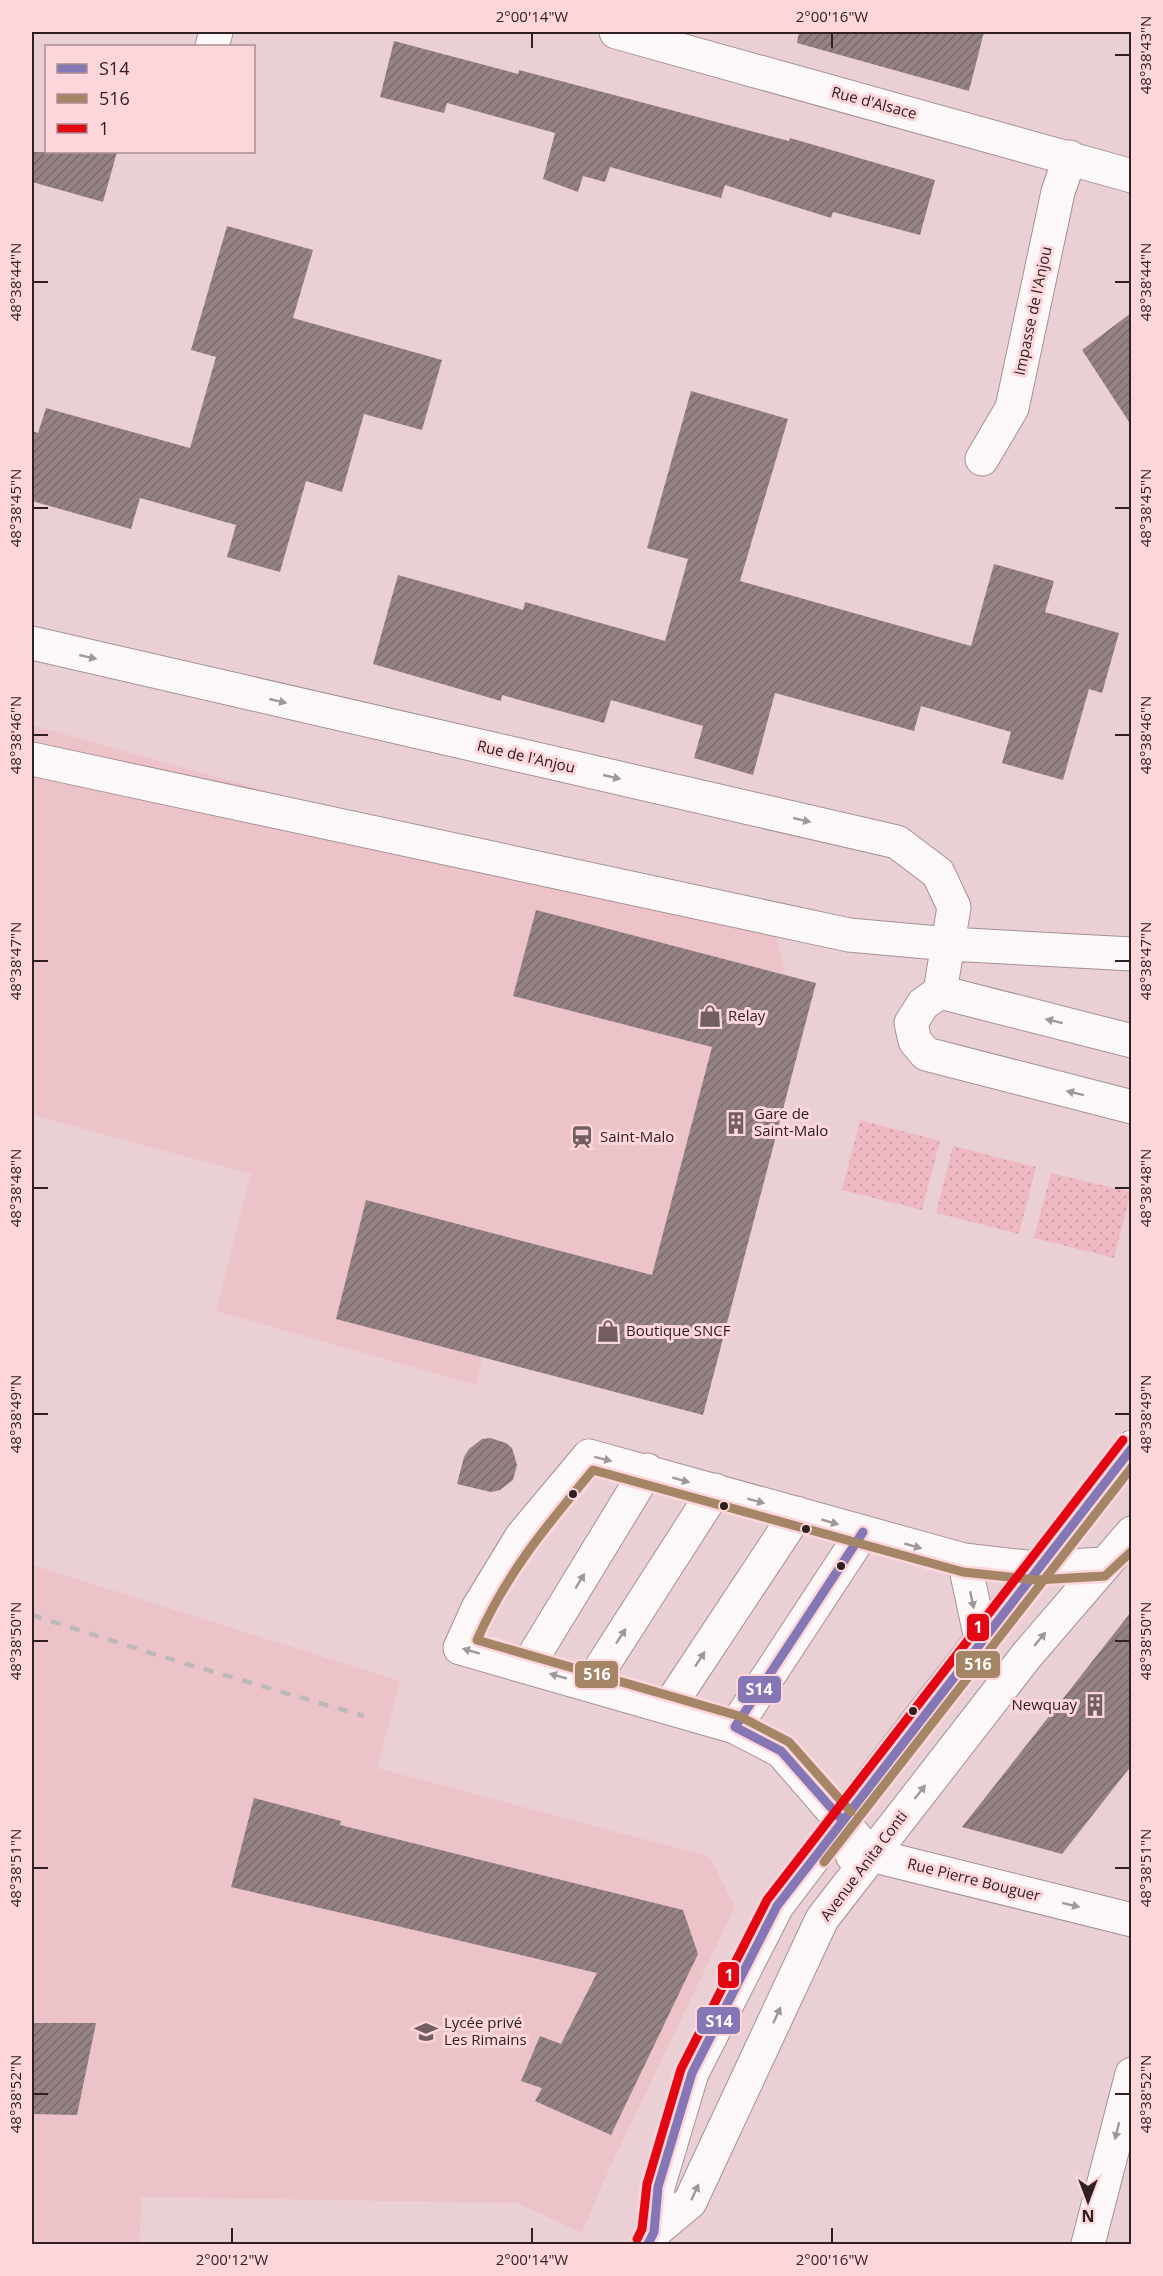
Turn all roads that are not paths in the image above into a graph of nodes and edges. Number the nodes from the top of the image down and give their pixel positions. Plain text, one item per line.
1 (616, 32) edge
2 (1070, 157) junction
3 (1131, 176) edge
4 (982, 459) dead end
5 (32, 643) edge
6 (32, 759) edge
7 (949, 944) junction
8 (1131, 954) edge
9 (940, 992) junction
10 (1131, 1041) edge
11 (1131, 1107) edge
12 (1129, 1458) edge
13 (647, 1470) junction
14 (715, 1490) junction
15 (797, 1513) junction
16 (863, 1532) junction
17 (1131, 1533) edge
18 (964, 1560) junction
19 (1103, 1564) junction
20 (1036, 1568) junction
21 (981, 1639) junction
22 (527, 1667) junction
23 (590, 1685) junction
24 (668, 1708) junction
25 (735, 1726) junction
26 (842, 1820) junction
27 (815, 1855) junction
28 (871, 1855) junction
29 (1131, 1920) edge
30 (1131, 2074) edge
31 (651, 2238) edge
32 (1088, 2244) edge

1 - 2 street, Rue d'Alsace
2 - 3 street, Rue d'Alsace
2 - 4 street, Impasse de l'Anjou
5 -> 7 street, Rue de l'Anjou
6 - 7 street
7 - 8 street
7 - 9 street, Rue de l'Anjou
10 -> 9 street
11 -> 9 street
12 - 20 street, Avenue Anita Conti
13 -> 14 street
22 -> 13 street
22 -> 13 street
14 -> 15 street
23 -> 14 street
15 -> 16 street
24 -> 15 street
16 -> 18 street
16 - 25 street
17 - 19 street, Avenue Anita Conti
18 - 20 street
18 -> 21 street
19 - 20 street
28 -> 19 street, Avenue Anita Conti
20 - 21 street, Avenue Anita Conti
21 - 26 street, Avenue Anita Conti
23 -> 22 street
23 - 24 street
24 - 25 street
25 - 26 street
26 - 27 street, Avenue Anita Conti
26 - 28 street
27 - 28 street, Rue Pierre Bouguer
27 - 31 street, Avenue Anita Conti
28 -> 29 street, Rue Pierre Bouguer
31 -> 28 street, Avenue Anita Conti
30 -> 32 street

